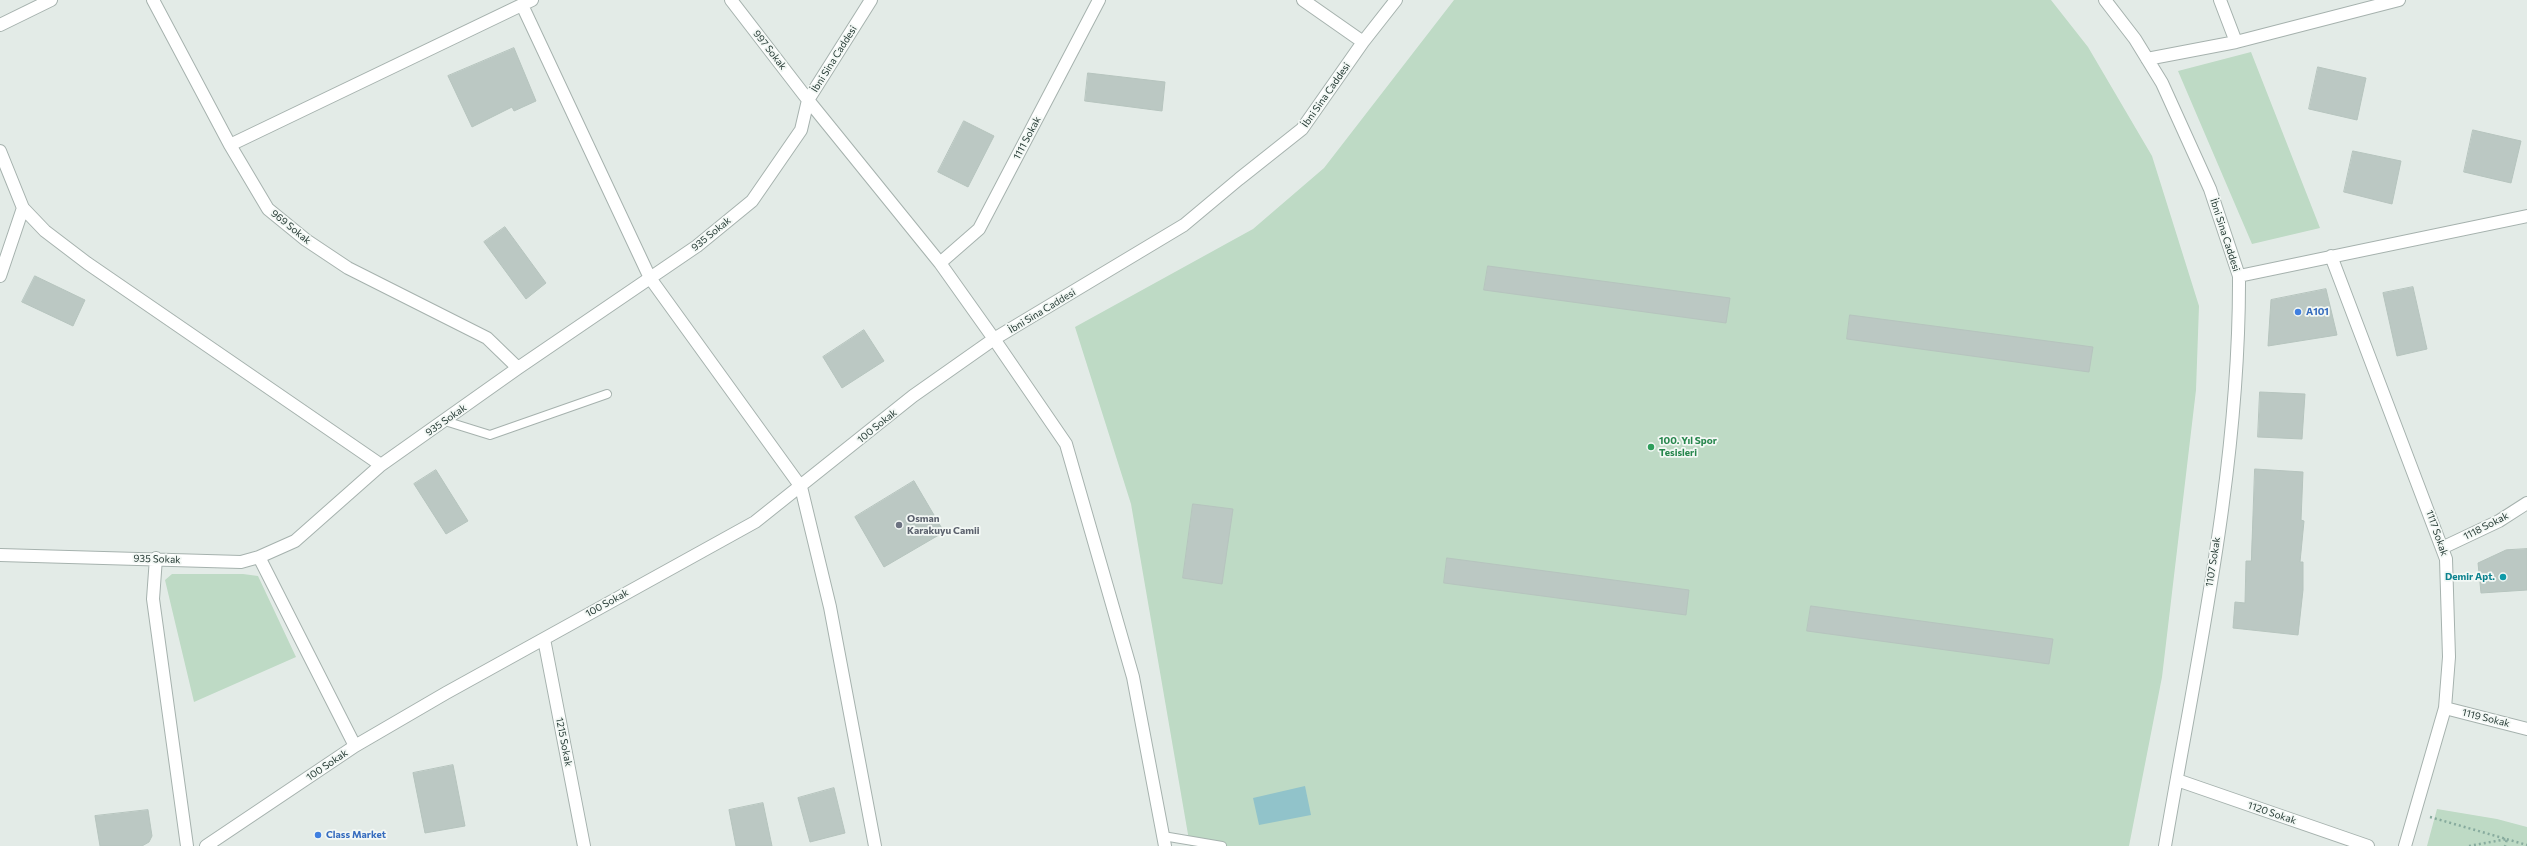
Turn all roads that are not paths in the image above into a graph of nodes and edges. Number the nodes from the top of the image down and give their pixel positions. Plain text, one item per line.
1 (50, 0) edge
2 (153, 0) edge
3 (731, 0) edge
4 (871, 0) edge
5 (1099, 0) edge
6 (1303, 0) edge
7 (1396, 0) edge
8 (2105, 0) edge
9 (2220, 0) edge
10 (2398, 0) edge
11 (527, 2) edge
12 (0, 25) edge
13 (1363, 42) junction
14 (2236, 42) junction
15 (2147, 59) junction
16 (808, 100) junction
17 (230, 145) junction
18 (0, 151) edge
19 (23, 208) junction
20 (2527, 216) edge
21 (2332, 256) junction
22 (940, 263) junction
23 (0, 276) edge
24 (2239, 276) junction
25 (650, 278) junction
26 (994, 340) junction
27 (518, 368) junction
28 (607, 394) dead end
29 (445, 421) junction
30 (381, 465) junction
31 (801, 487) junction
32 (2527, 503) edge
33 (2444, 547) junction
34 (0, 555) edge
35 (259, 557) junction
36 (156, 558) junction
37 (544, 639) junction
38 (2445, 708) junction
39 (2527, 729) edge
40 (355, 746) junction
41 (2177, 780) junction
42 (1164, 841) edge
43 (187, 846) edge
44 (206, 846) edge
45 (584, 846) edge
46 (875, 846) edge
47 (1222, 846) edge
48 (2165, 846) edge
49 (2368, 846) edge
50 (2405, 846) edge

1 - 12 street
2 - 17 street, 969 Sokak
3 - 16 street, 997 Sokak
4 - 16 street, İbni Sina Caddesi
5 - 22 street, 1111 Sokak
6 - 13 street
7 - 13 street, İbni Sina Caddesi
8 - 15 street, İbni Sina Caddesi
9 - 14 street
10 - 14 street
11 - 17 street
11 - 25 street
13 - 26 street, İbni Sina Caddesi
14 - 15 street
15 - 24 street, İbni Sina Caddesi
16 - 22 street, İbni Sina Caddesi
16 - 25 street, 935 Sokak
17 - 27 street, 969 Sokak
18 - 19 street
19 - 23 street
19 - 30 street
20 - 21 street, İbni Sina Caddesi
21 - 24 street, İbni Sina Caddesi
21 - 33 street, 1117 Sokak
22 - 26 street, İbni Sina Caddesi
24 - 41 street, 1107 Sokak
25 - 27 street, 935 Sokak
25 - 31 street
26 - 31 street, 100 Sokak
26 - 42 street
27 - 29 street, 935 Sokak
28 - 29 lane
29 - 30 street, 935 Sokak
30 - 35 street, 935 Sokak
31 - 37 street, 100 Sokak
31 - 46 street
32 - 33 street, 1118 Sokak
33 - 38 street, 1117 Sokak
34 - 36 street, 935 Sokak
35 - 36 street, 935 Sokak
35 - 40 street
36 - 43 street
37 - 40 street, 100 Sokak
37 - 45 street, 1215 Sokak
38 - 39 street, 1119 Sokak
38 - 50 street, 1117 Sokak
40 - 44 street, 100 Sokak
41 - 48 street, 1107 Sokak
41 - 49 street, 1120 Sokak
42 - 47 lane

